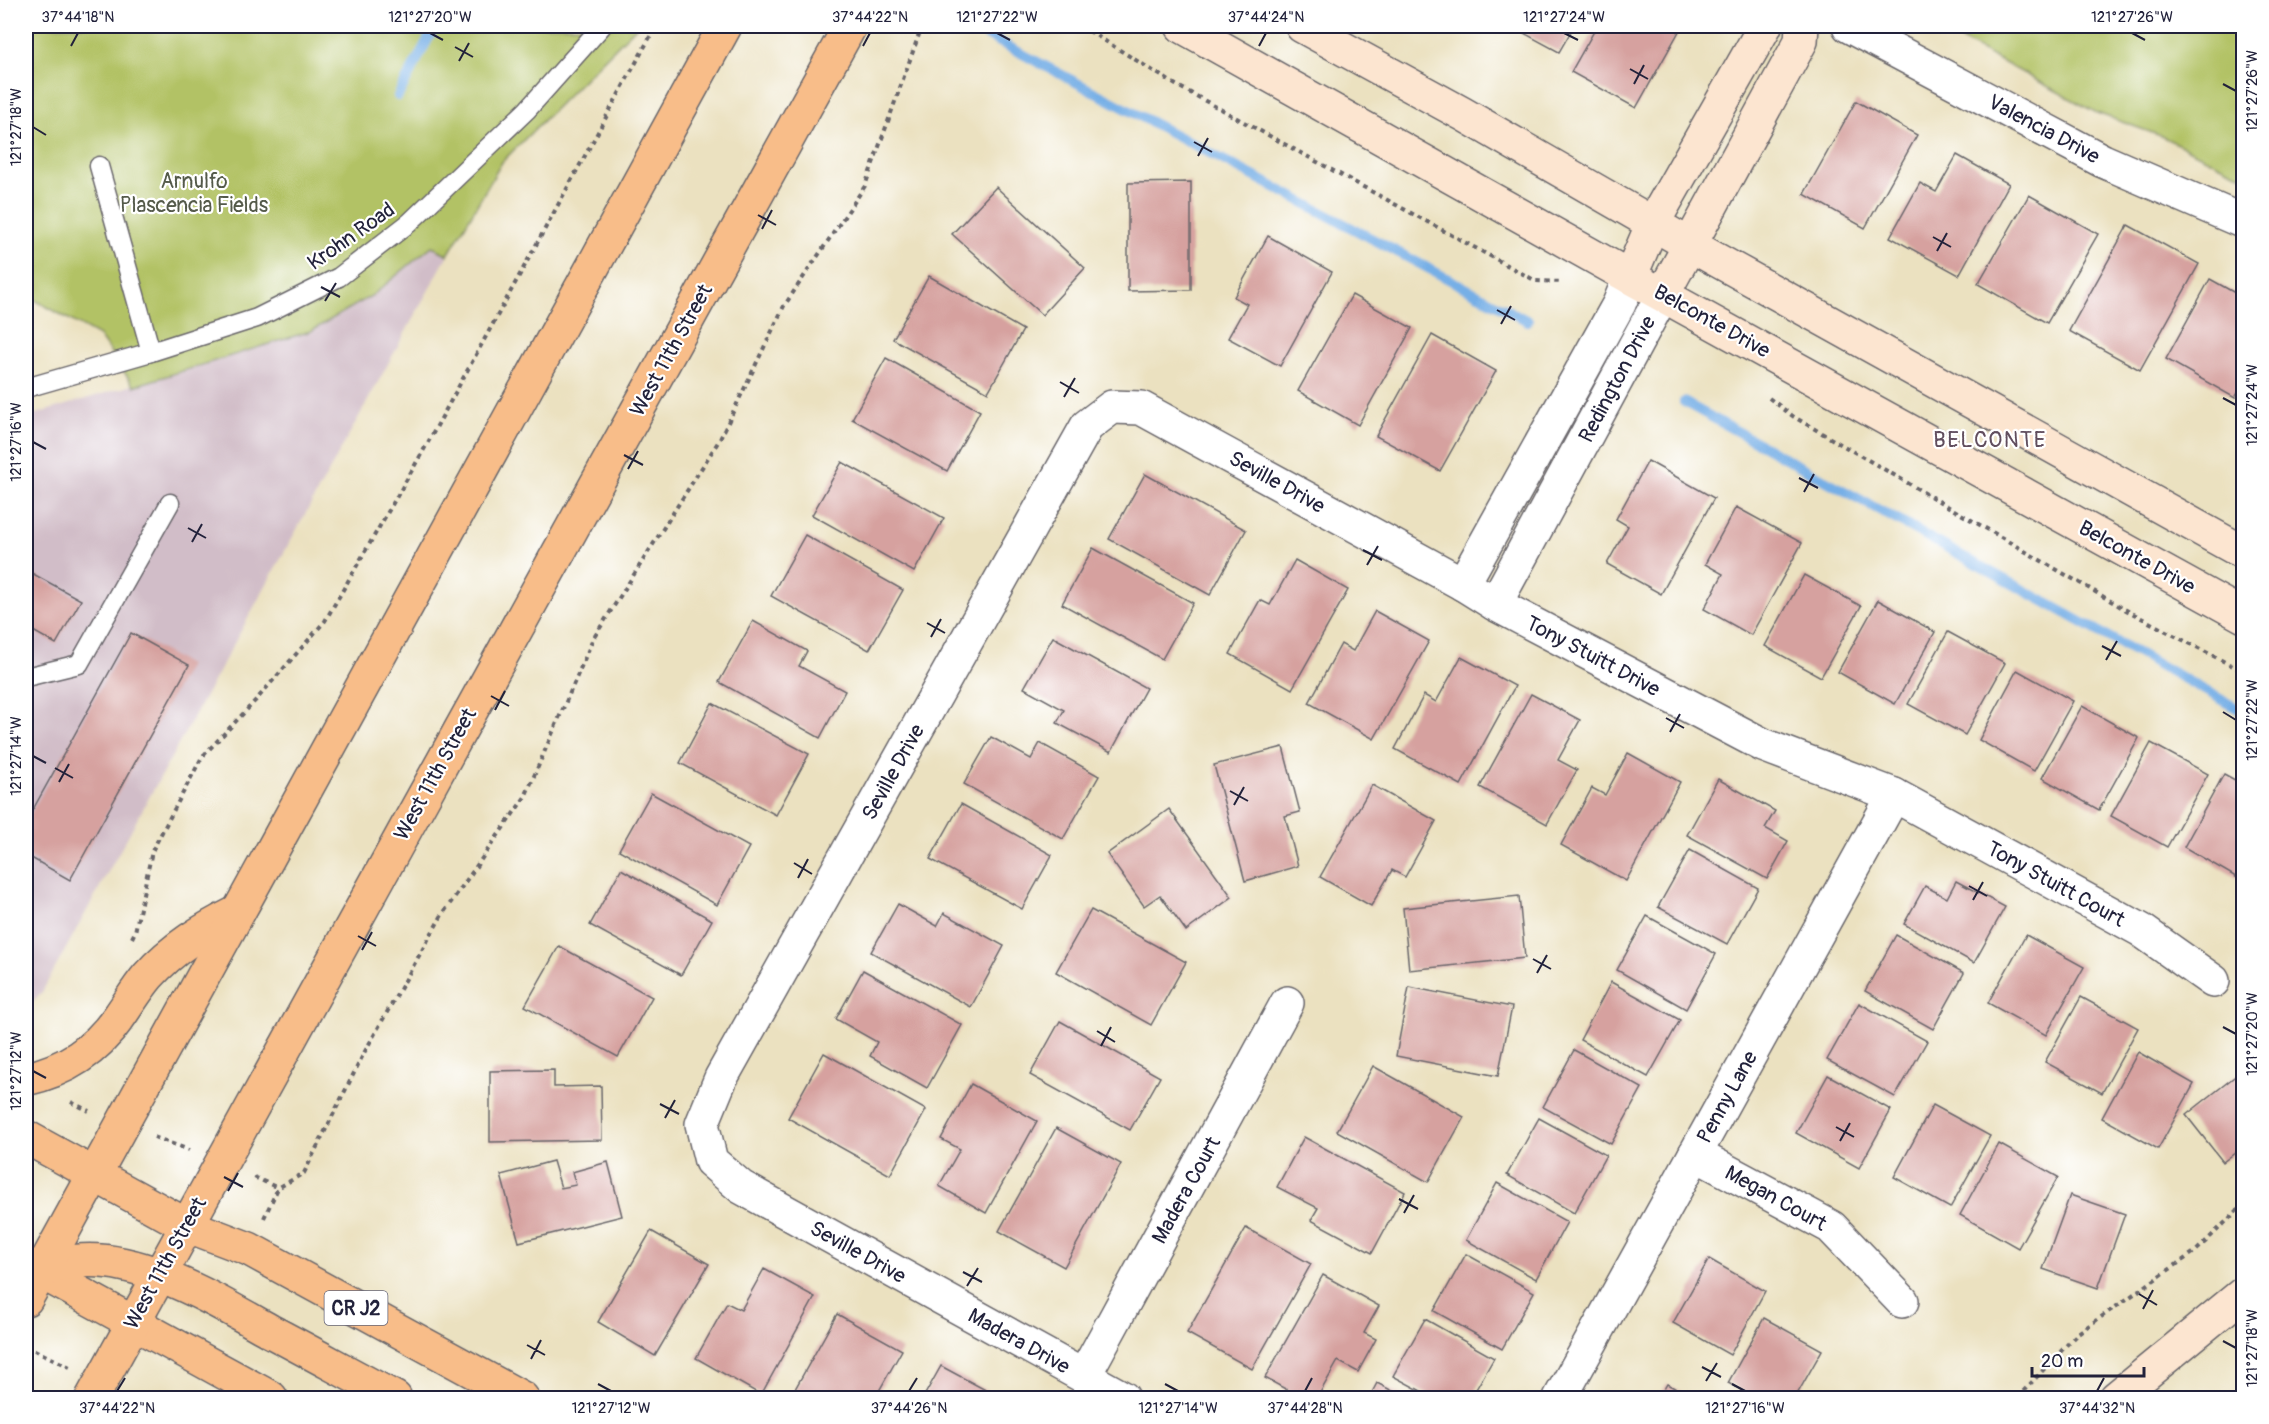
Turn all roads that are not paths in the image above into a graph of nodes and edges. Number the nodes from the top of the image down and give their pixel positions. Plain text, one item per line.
1 (602, 26) edge
2 (726, 26) edge
3 (850, 26) edge
4 (1182, 26) edge
5 (1302, 26) edge
6 (1766, 26) edge
7 (1802, 26) edge
8 (1849, 26) edge
9 (99, 166) dead end
10 (2244, 222) edge
11 (1653, 223) junction
12 (1690, 245) junction
13 (1630, 277) junction
14 (1663, 294) junction
15 (151, 352) junction
16 (26, 388) edge
17 (170, 503) dead end
18 (1334, 514) joint
19 (2244, 553) edge
20 (1463, 584) junction
21 (1495, 604) junction
22 (2244, 616) edge
23 (26, 677) edge
24 (1894, 795) junction
25 (238, 912) junction
26 (2213, 981) dead end
27 (1287, 1003) dead end
28 (26, 1079) edge
29 (26, 1137) edge
30 (1695, 1154) junction
31 (94, 1175) junction
32 (186, 1225) junction
33 (159, 1275) junction
34 (30, 1278) edge
35 (915, 1283) joint
36 (2244, 1293) edge
37 (1902, 1302) dead end
38 (133, 1323) junction
39 (1084, 1376) junction
40 (92, 1398) edge
41 (271, 1398) edge
42 (395, 1398) edge
43 (522, 1398) edge
44 (1123, 1398) edge
45 (1560, 1398) edge
46 (2116, 1398) edge

1 - 15 lane, Krohn Road
2 - 25 main road
3 - 32 main road, West 11th Street
4 - 13 main road, Belconte Drive
5 - 11 main road
6 - 11 main road, Redington Drive
7 - 12 main road, Redington Drive
8 - 10 street, Valencia Drive
9 - 15 lane
11 - 12 main road
11 - 13 main road, Redington Drive
12 - 14 main road, Redington Drive
12 - 19 main road
13 - 14 main road, Belconte Drive
13 - 20 street, Redington Drive
14 - 21 street, Redington Drive
14 - 22 main road, Belconte Drive
15 - 16 lane, Krohn Road
17 - 23 lane
18 - 20 street, Tony Stuitt Drive
18 - 35 street, Seville Drive
20 - 21 street, Tony Stuitt Drive
21 - 24 street, Tony Stuitt Drive
24 - 26 street, Tony Stuitt Court
24 - 30 street, Penny Lane
25 - 28 main road
25 - 31 main road
27 - 39 street, Madera Court
29 - 31 main road, CR J2
30 - 37 street, Megan Court
30 - 45 street, Penny Lane
31 - 32 main road, CR J2
31 - 34 main road
32 - 33 main road, West 11th Street
32 - 43 main road, CR J2
33 - 34 main road
33 - 38 main road, West 11th Street
33 - 42 main road
34 - 38 main road
35 - 39 street, Madera Drive
36 - 46 main road
38 - 40 main road, West 11th Street
38 - 41 main road
39 - 44 street, Madera Drive

